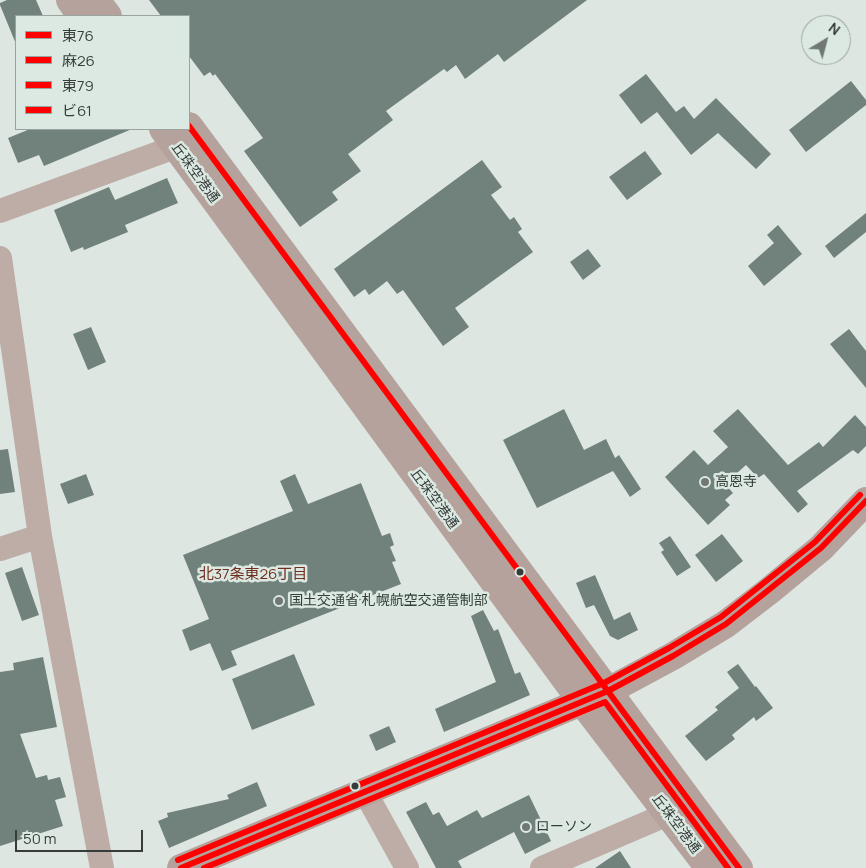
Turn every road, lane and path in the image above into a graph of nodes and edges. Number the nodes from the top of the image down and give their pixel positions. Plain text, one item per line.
1 (70, 0) edge
2 (96, 0) edge
3 (81, 15) edge
4 (107, 15) edge
5 (176, 134) edge
6 (0, 211) edge
7 (0, 258) edge
8 (866, 501) edge
9 (40, 536) junction
10 (0, 550) edge
11 (608, 691) junction
12 (582, 702) junction
13 (365, 792) junction
14 (679, 808) junction
15 (546, 867) edge
16 (102, 868) edge
17 (181, 868) edge
18 (407, 868) edge
19 (709, 868) edge
20 (738, 868) edge

1 - 3 main road
2 - 4 main road
5 - 6 street
5 - 11 main road, 丘珠空港通
5 - 12 main road, 丘珠空港通
7 - 9 street
8 - 11 main road
9 - 10 street
9 - 16 street
11 - 12 main road
11 - 14 main road, 丘珠空港通
12 - 13 main road
12 - 14 main road, 丘珠空港通
13 - 17 main road
13 - 18 street
14 - 15 street
14 - 19 main road, 丘珠空港通
14 - 20 main road, 丘珠空港通

